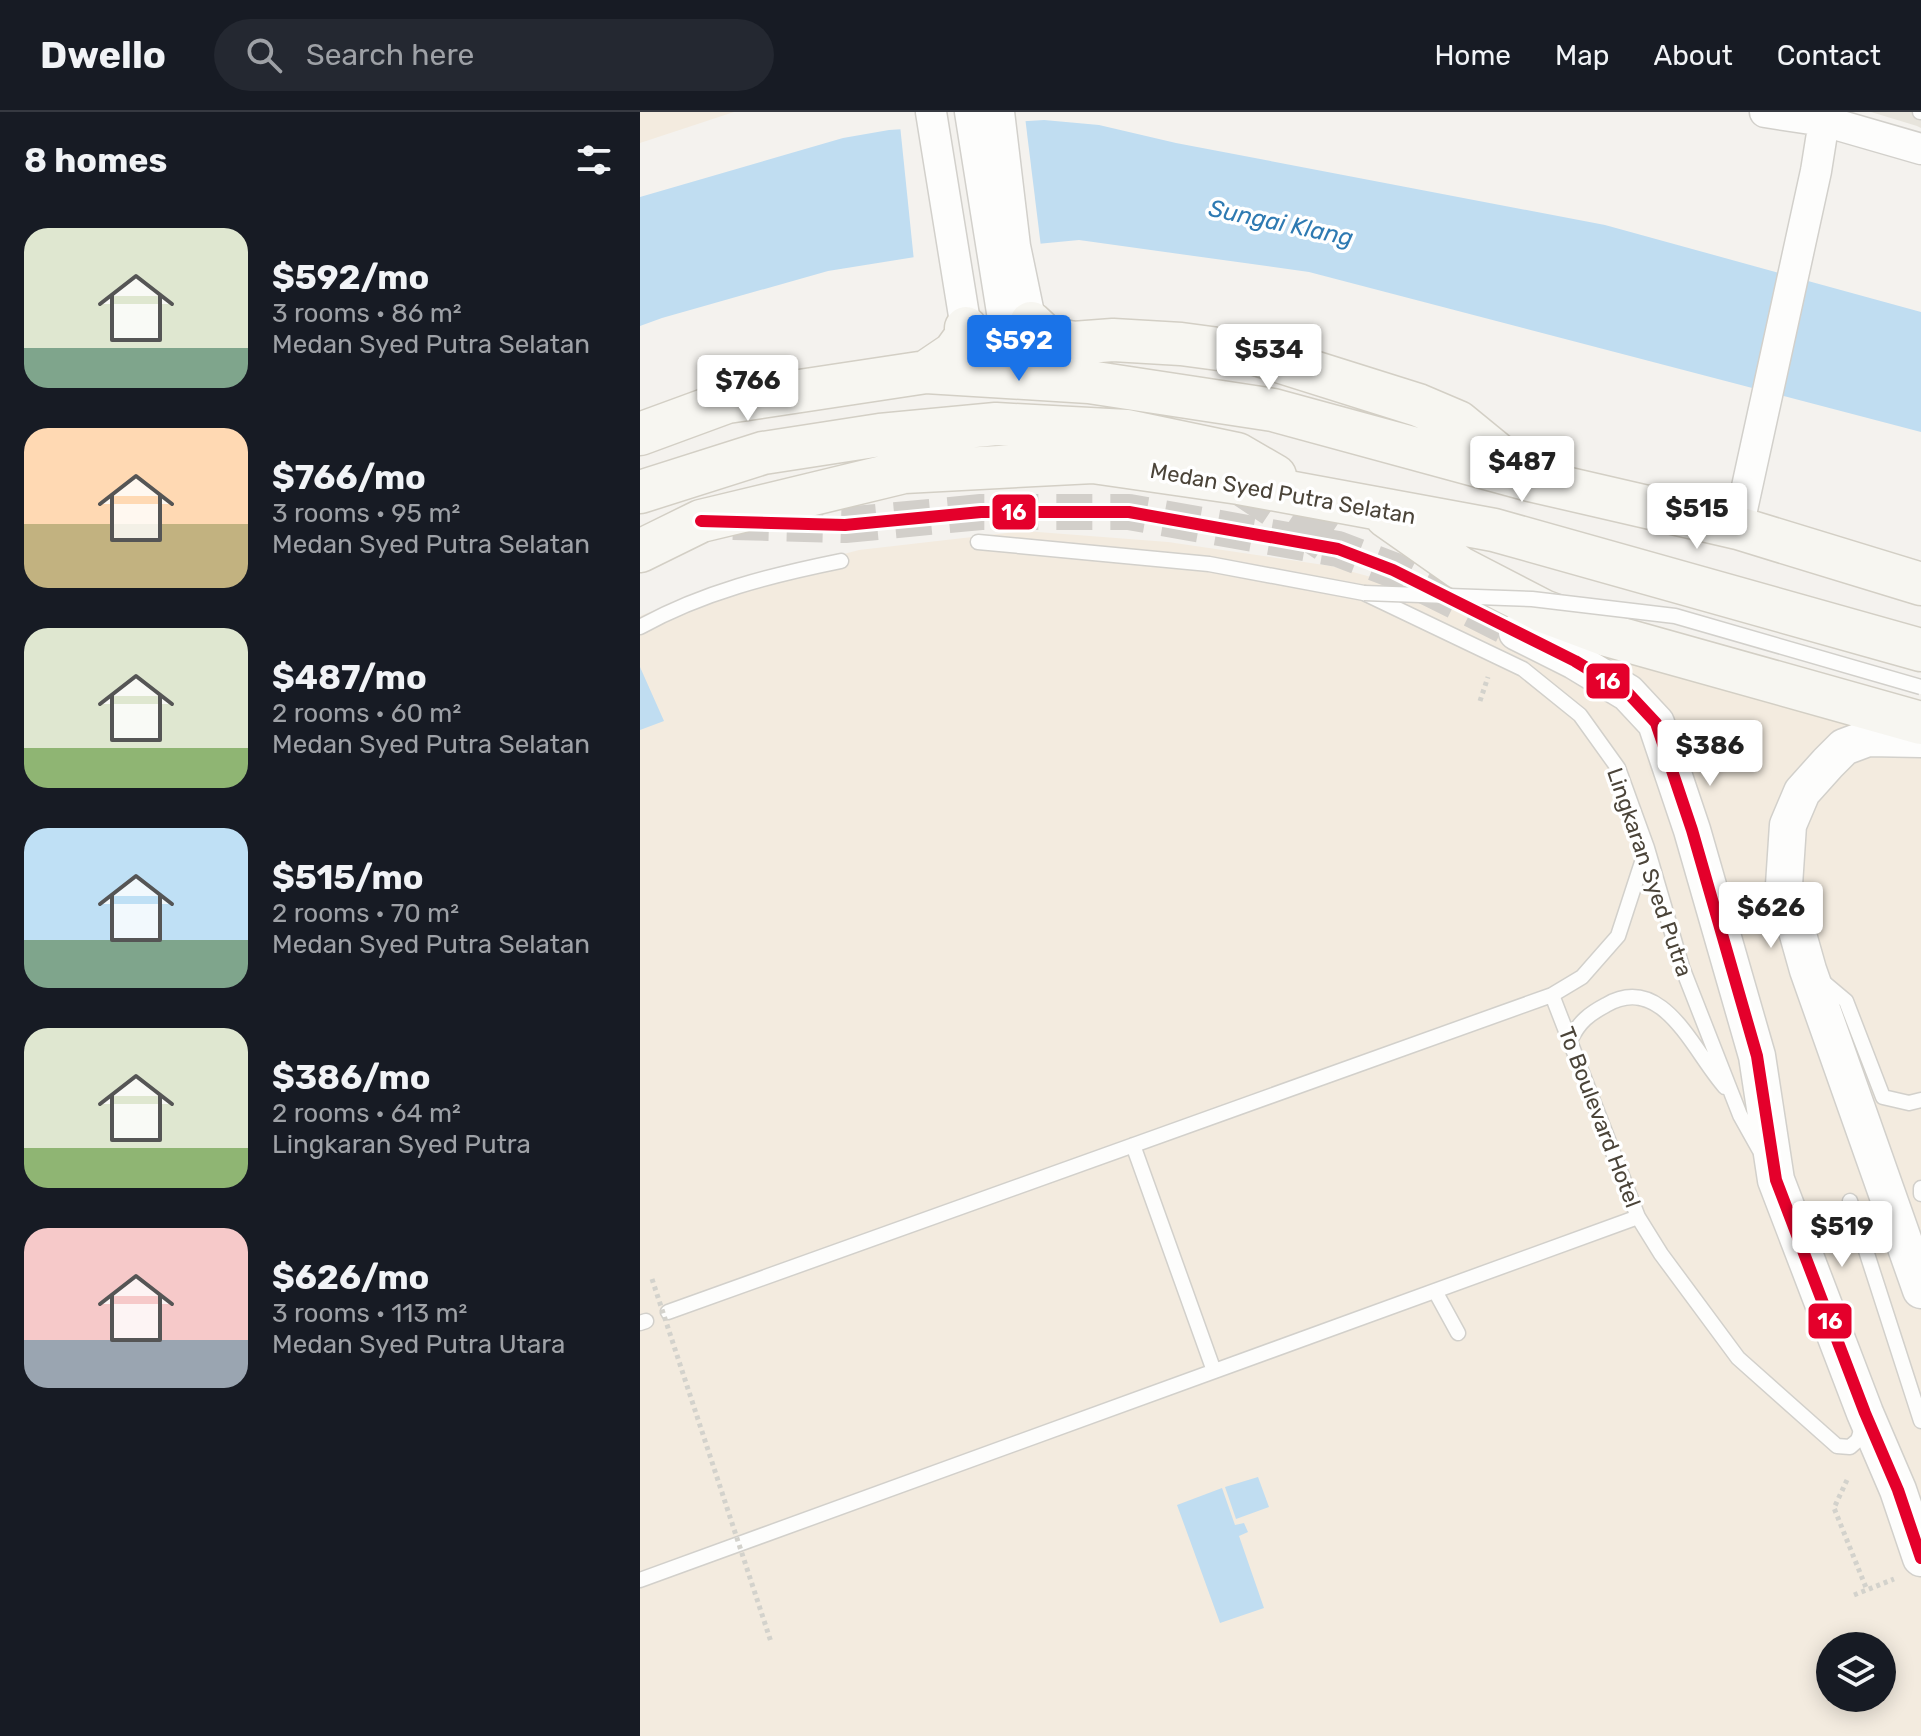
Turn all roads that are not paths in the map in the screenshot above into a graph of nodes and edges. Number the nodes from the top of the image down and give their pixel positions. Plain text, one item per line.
1 (931, 112) edge
2 (970, 112) edge
3 (999, 112) edge
4 (1765, 112) edge
5 (1824, 117) edge
6 (1921, 149) edge
7 (1000, 325) junction
8 (926, 372) junction
9 (1089, 382) junction
10 (640, 434) edge
11 (1530, 480) junction
12 (640, 492) edge
13 (1307, 495) junction
14 (1374, 507) junction
15 (1738, 528) junction
16 (978, 542) dead end
17 (640, 551) edge
18 (841, 561) dead end
19 (1921, 584) edge
20 (1364, 593) junction
21 (1719, 593) junction
22 (640, 627) edge
23 (1517, 632) tunnel mouth
24 (1921, 650) edge
25 (1921, 687) edge
26 (1921, 723) edge
27 (1921, 739) edge
28 (1647, 848) junction
29 (1808, 970) junction
30 (1552, 995) junction
31 (1571, 1039) junction
32 (1733, 1096) junction
33 (1921, 1100) edge
34 (1133, 1145) junction
35 (1776, 1180) junction
36 (1921, 1188) edge
37 (1921, 1194) edge
38 (1850, 1201) dead end
39 (1638, 1217) junction
40 (1921, 1290) edge
41 (1435, 1291) junction
42 (668, 1312) dead end
43 (1458, 1333) dead end
44 (1214, 1371) junction
45 (1865, 1413) junction
46 (1921, 1421) edge
47 (1898, 1490) junction
48 (1921, 1523) edge
49 (1914, 1566) edge
50 (640, 1580) edge

1 - 7 street
2 - 7 street
3 - 7 street
4 - 5 street
5 - 6 street
5 - 15 street
7 - 8 main road
7 - 9 main road
7 - 11 main road
8 - 9 main road
8 - 10 main road
9 - 11 main road
11 - 15 main road
12 - 13 main road
13 - 14 main road, Medan Syed Putra Selatan
13 - 17 main road, Medan Syed Putra Selatan
14 - 21 main road, Medan Syed Putra Selatan
14 - 26 main road
15 - 19 main road
15 - 21 main road
16 - 20 lane, Lingkaran Syed Putra
18 - 22 lane
20 - 25 lane, bridge
20 - 28 lane, Lingkaran Syed Putra
21 - 24 main road, Medan Syed Putra Selatan
23 - 35 street, Lingkaran Syed Putra
27 - 29 street
28 - 30 lane
28 - 32 lane, Lingkaran Syed Putra
29 - 33 lane
29 - 40 street
30 - 31 lane, To Boulevard Hotel
30 - 34 lane
31 - 32 lane
31 - 39 lane, To Boulevard Hotel
32 - 35 lane, Lingkaran Syed Putra
34 - 42 lane
34 - 44 lane
35 - 45 street, Lingkaran Syed Putra
36 - 37 lane
38 - 46 lane
39 - 41 lane, To Boulevard Hotel
39 - 45 lane
41 - 43 lane
41 - 44 lane, To Boulevard Hotel
44 - 50 lane, To Boulevard Hotel
45 - 47 street, Lingkaran Syed Putra
47 - 48 street
47 - 49 street, Lingkaran Syed Putra

